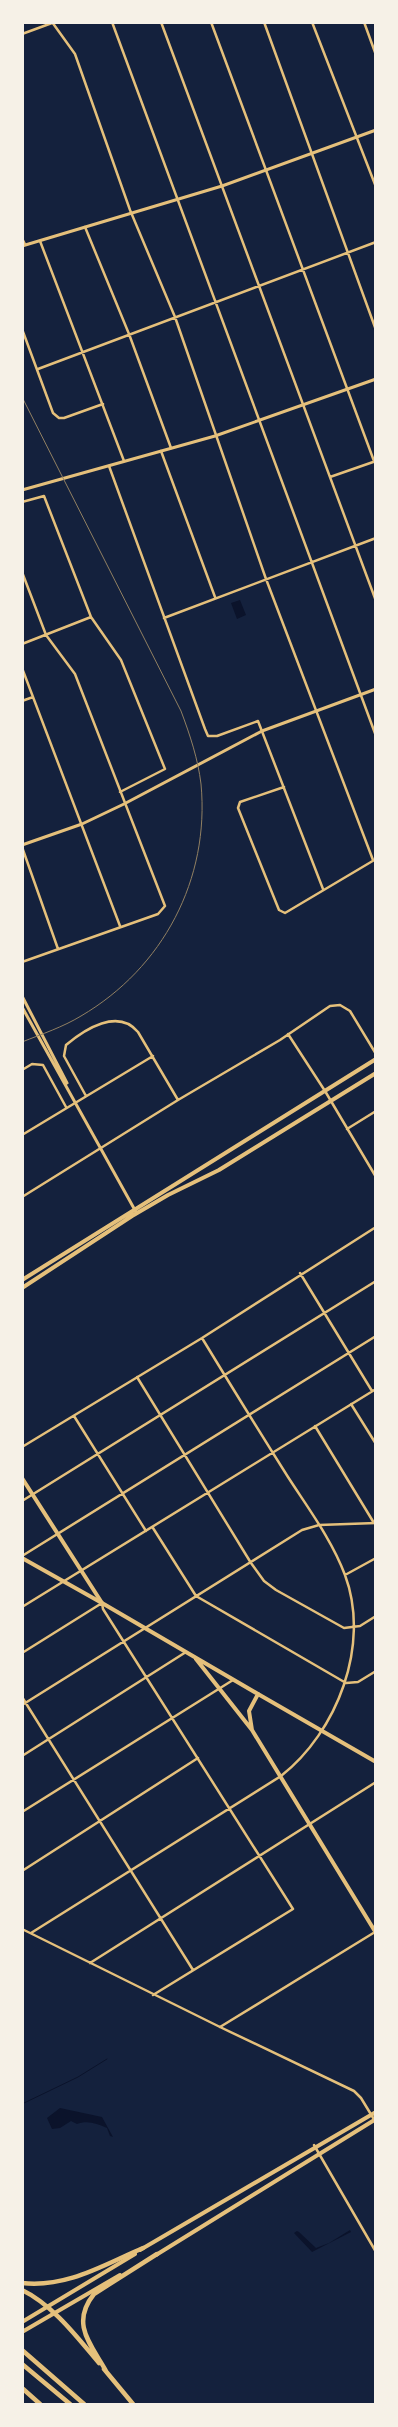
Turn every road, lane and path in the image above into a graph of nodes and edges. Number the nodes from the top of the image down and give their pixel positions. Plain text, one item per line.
1 (112, 22) edge
2 (161, 22) edge
3 (211, 22) edge
4 (264, 22) edge
5 (312, 22) edge
6 (364, 22) edge
7 (52, 23) edge
8 (22, 34) edge
9 (376, 55) edge
10 (376, 130) edge
11 (356, 138) junction
12 (312, 153) junction
13 (266, 170) junction
14 (222, 186) junction
15 (376, 187) edge
16 (178, 199) junction
17 (132, 213) junction
18 (86, 227) junction
19 (22, 239) edge
20 (40, 241) junction
21 (376, 242) edge
22 (24, 246) edge
23 (347, 252) junction
24 (303, 269) junction
25 (258, 286) junction
26 (215, 302) junction
27 (175, 317) junction
28 (22, 328) edge
29 (376, 330) edge
30 (129, 334) junction
31 (83, 352) junction
32 (38, 369) junction
33 (376, 379) edge
34 (346, 389) junction
35 (103, 404) junction
36 (302, 405) junction
37 (259, 421) junction
38 (215, 436) junction
39 (171, 448) junction
40 (162, 451) junction
41 (375, 461) edge
42 (125, 462) junction
43 (109, 466) junction
44 (330, 478) junction
45 (22, 490) edge
46 (22, 502) edge
47 (376, 538) edge
48 (354, 545) junction
49 (311, 562) junction
50 (22, 572) edge
51 (266, 578) junction
52 (215, 598) junction
53 (376, 601) edge
54 (91, 616) junction
55 (164, 618) junction
56 (46, 635) junction
57 (22, 644) edge
58 (22, 668) edge
59 (376, 689) edge
60 (360, 694) junction
61 (33, 697) junction
62 (22, 701) edge
63 (318, 710) junction
64 (262, 731) junction
65 (376, 736) edge
66 (284, 787) junction
67 (120, 792) junction
68 (124, 804) junction
69 (82, 824) junction
70 (22, 846) edge
71 (374, 860) edge
72 (323, 889) junction
73 (120, 926) junction
74 (58, 949) junction
75 (22, 962) edge
76 (22, 996) edge
77 (22, 1007) edge
78 (288, 1034) junction
79 (376, 1054) edge
80 (152, 1056) junction
81 (376, 1059) edge
82 (22, 1070) edge
83 (376, 1074) edge
84 (70, 1091) junction
85 (326, 1091) junction
86 (86, 1096) junction
87 (178, 1100) junction
88 (77, 1101) junction
89 (331, 1101) junction
90 (66, 1108) junction
91 (376, 1111) edge
92 (346, 1129) junction
93 (22, 1135) edge
94 (103, 1149) junction
95 (376, 1168) edge
96 (371, 1171) junction
97 (376, 1177) edge
98 (22, 1197) edge
99 (134, 1208) junction
100 (137, 1214) junction
101 (376, 1227) edge
102 (300, 1273) junction
103 (22, 1280) edge
104 (376, 1281) edge
105 (22, 1288) edge
106 (324, 1313) junction
107 (376, 1336) edge
108 (202, 1338) junction
109 (348, 1353) junction
110 (225, 1375) junction
111 (137, 1377) junction
112 (376, 1389) edge
113 (372, 1391) junction
114 (352, 1404) junction
115 (250, 1413) junction
116 (161, 1414) junction
117 (74, 1416) junction
118 (315, 1426) junction
119 (376, 1444) edge
120 (22, 1447) edge
121 (272, 1452) junction
122 (97, 1454) junction
123 (185, 1455) junction
124 (22, 1478) edge
125 (209, 1492) junction
126 (33, 1494) junction
127 (123, 1494) junction
128 (22, 1501) edge
129 (375, 1523) edge
130 (319, 1525) junction
131 (153, 1528) junction
132 (146, 1532) junction
133 (58, 1534) junction
134 (22, 1557) edge
135 (376, 1558) edge
136 (251, 1563) junction
137 (82, 1571) junction
138 (345, 1576) junction
139 (65, 1582) junction
140 (196, 1596) junction
141 (102, 1603) junction
142 (22, 1607) edge
143 (376, 1616) edge
144 (353, 1628) junction
145 (145, 1629) junction
146 (123, 1642) junction
147 (186, 1652) junction
148 (22, 1653) edge
149 (195, 1658) junction
150 (376, 1671) edge
151 (147, 1677) junction
152 (233, 1680) junction
153 (346, 1682) junction
154 (219, 1690) junction
155 (258, 1694) junction
156 (22, 1697) edge
157 (26, 1703) junction
158 (22, 1705) edge
159 (174, 1719) junction
160 (252, 1730) junction
161 (324, 1730) junction
162 (50, 1739) junction
163 (22, 1756) edge
164 (198, 1758) junction
165 (376, 1762) edge
166 (281, 1776) junction
167 (75, 1780) junction
168 (376, 1782) edge
169 (230, 1809) junction
170 (22, 1812) edge
171 (100, 1821) junction
172 (310, 1825) junction
173 (260, 1856) junction
174 (131, 1870) junction
175 (22, 1871) edge
176 (161, 1918) junction
177 (22, 1929) edge
178 (375, 1932) edge
179 (31, 1933) junction
180 (90, 1963) junction
181 (193, 1970) junction
182 (153, 1995) junction
183 (220, 2027) junction
184 (373, 2113) edge
185 (375, 2120) edge
186 (314, 2146) junction
187 (318, 2154) junction
188 (143, 2248) junction
189 (376, 2252) edge
190 (157, 2254) junction
191 (22, 2283) edge
192 (22, 2290) edge
193 (47, 2308) junction
194 (53, 2314) junction
195 (22, 2322) edge
196 (22, 2332) edge
197 (22, 2350) edge
198 (22, 2364) edge
199 (106, 2371) junction
200 (22, 2388) edge
201 (40, 2404) edge
202 (70, 2404) edge
203 (84, 2404) edge
204 (133, 2404) edge

1 - 16 street
2 - 14 street
3 - 13 street
4 - 12 street
5 - 11 street
6 - 9 street
7 - 8 street
7 - 17 street
10 - 11 street
11 - 12 street
11 - 15 street
12 - 13 street
12 - 23 street
13 - 14 street
13 - 24 street
14 - 16 street
14 - 25 street
16 - 17 street
16 - 26 street
17 - 18 street
17 - 27 street
18 - 20 street
18 - 30 street
19 - 22 street
20 - 22 street
20 - 31 street
21 - 23 street
23 - 24 street
23 - 29 street
24 - 25 street
24 - 34 street
25 - 26 street
25 - 36 street
26 - 27 street
26 - 37 street
27 - 30 street
27 - 38 street
28 - 32 street
30 - 31 street
30 - 39 street
31 - 32 street
31 - 35 street
32 - 35 street
33 - 34 street
34 - 36 street
34 - 41 street
35 - 42 street
36 - 37 street
36 - 44 street
37 - 38 street
37 - 49 street
38 - 39 street
38 - 51 street
39 - 40 street
40 - 42 street
40 - 52 street
41 - 44 street
42 - 43 street
43 - 45 street
43 - 55 street
44 - 48 street
46 - 54 street
47 - 48 street
48 - 49 street
48 - 53 street
49 - 51 street
49 - 60 street
50 - 56 street
51 - 52 street
51 - 63 street
52 - 55 street
54 - 56 street
54 - 67 street
55 - 64 street
56 - 57 street
56 - 67 street
58 - 61 street
59 - 60 street
60 - 63 street
60 - 65 street
61 - 62 street
61 - 69 street
63 - 64 street
63 - 71 street
64 - 66 street
64 - 68 street
66 - 72 street
66 - 72 street
67 - 68 street
68 - 69 street
68 - 73 street
69 - 70 street
69 - 73 street
70 - 74 street
71 - 72 street
73 - 74 street
74 - 75 street
76 - 84 street
77 - 84 street
78 - 79 street
78 - 85 street
78 - 87 street
80 - 86 street
80 - 86 street
80 - 87 street
81 - 85 main road
82 - 90 street
83 - 89 main road
84 - 88 street
85 - 89 street
85 - 99 main road
86 - 88 street
87 - 94 street
88 - 90 street
88 - 94 street
89 - 92 street
89 - 100 main road
90 - 93 street
91 - 92 street
92 - 96 street
94 - 98 street
94 - 99 street
95 - 96 street
96 - 97 street
99 - 100 street
99 - 103 main road
100 - 105 main road
101 - 102 street
102 - 106 street
102 - 108 street
104 - 106 street
106 - 109 street
106 - 110 street
107 - 109 street
108 - 110 street
108 - 111 street
109 - 113 street
109 - 115 street
110 - 115 street
110 - 116 street
111 - 116 street
111 - 117 street
112 - 113 street
113 - 114 street
114 - 118 street
114 - 119 street
115 - 121 street
115 - 123 street
116 - 122 street
116 - 123 street
117 - 120 street
117 - 122 street
118 - 121 street
118 - 129 street
121 - 125 street
121 - 130 street
122 - 126 street
122 - 127 street
123 - 125 street
123 - 127 street
124 - 126 main road
125 - 131 street
125 - 136 street
126 - 128 street
126 - 133 main road
127 - 132 street
127 - 133 street
129 - 130 street
130 - 136 street
130 - 138 street
131 - 132 street
131 - 140 street
132 - 137 street
133 - 134 street
133 - 137 main road
134 - 139 main road
135 - 138 street
136 - 140 street
136 - 144 street
137 - 139 street
137 - 141 main road
138 - 144 street
139 - 141 main road
139 - 142 street
140 - 145 street
140 - 153 street
141 - 145 main road
141 - 146 street
141 - 148 street
143 - 144 street
144 - 153 street
145 - 146 street
145 - 147 main road
146 - 151 street
146 - 157 street
147 - 149 main road
147 - 151 street
149 - 152 main road
149 - 154 main road
150 - 153 street
151 - 159 street
151 - 162 street
152 - 154 street
152 - 155 main road
153 - 161 street
154 - 159 street
154 - 160 main road
155 - 160 main road
155 - 161 main road
156 - 157 street
157 - 158 street
157 - 162 street
159 - 164 street
159 - 167 street
160 - 166 main road
161 - 165 main road
161 - 166 street
162 - 163 street
162 - 167 street
164 - 169 street
164 - 171 street
166 - 169 street
166 - 172 main road
167 - 170 street
167 - 171 street
168 - 172 street
169 - 173 street
169 - 174 street
171 - 174 street
171 - 175 street
172 - 173 street
172 - 178 main road
173 - 176 street
173 - 181 street
174 - 176 street
174 - 179 street
176 - 180 street
176 - 181 street
177 - 179 street
178 - 183 street
179 - 180 street
180 - 182 street
181 - 182 street
182 - 183 street
183 - 184 street
184 - 185 street
184 - 186 main road
185 - 187 main road
186 - 187 street
186 - 188 main road
187 - 189 street
187 - 190 main road
188 - 191 highway
188 - 193 main road
190 - 194 main road
190 - 199 highway
192 - 193 highway
193 - 194 highway
193 - 195 main road
194 - 196 main road
194 - 199 highway
197 - 203 highway
198 - 202 highway
199 - 204 highway
200 - 201 highway

